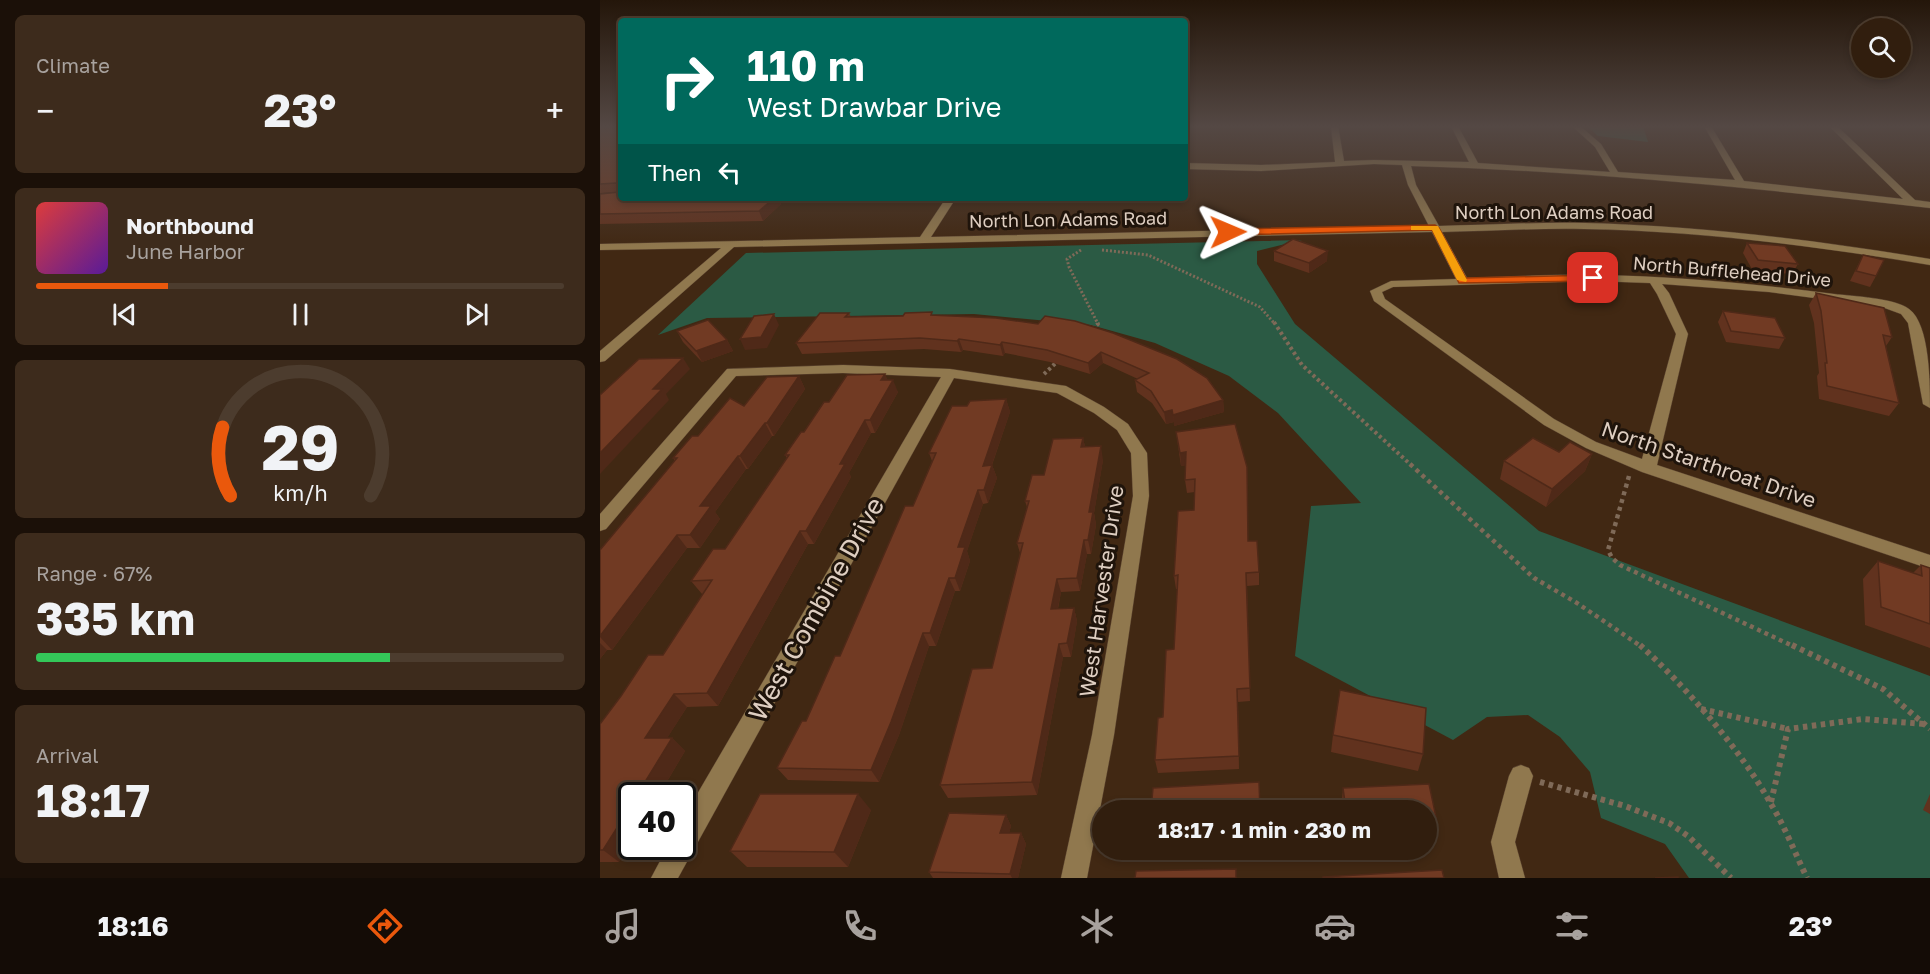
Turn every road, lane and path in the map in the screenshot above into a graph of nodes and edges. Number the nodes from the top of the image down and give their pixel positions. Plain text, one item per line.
1 (1222, 167) edge
2 (1281, 167) edge
3 (1407, 167) edge
4 (1503, 167) edge
5 (1611, 167) edge
6 (1732, 167) edge
7 (1875, 167) edge
8 (1616, 175) junction
9 (1741, 183) junction
10 (950, 201) edge
11 (1911, 202) junction
12 (1930, 205) edge
13 (1435, 228) junction
14 (924, 239) junction
15 (730, 245) junction
16 (600, 247) edge
17 (1075, 248) dead end
18 (1094, 250) dead end
19 (1930, 262) edge
20 (1653, 280) junction
21 (1463, 281) junction
22 (1376, 291) joint
23 (1090, 332) edge
24 (1065, 354) edge
25 (600, 358) edge
26 (950, 373) junction
27 (1033, 385) junction
28 (1930, 404) edge
29 (1633, 462) junction
30 (1648, 468) junction
31 (600, 525) edge
32 (1930, 562) edge
33 (1700, 708) junction
34 (1927, 726) edge
35 (1788, 729) junction
36 (1521, 776) joint
37 (1771, 803) junction
38 (696, 821) edge
39 (674, 860) edge
40 (664, 878) edge
41 (1074, 878) edge
42 (1512, 878) edge
43 (1731, 878) edge
44 (1807, 878) edge

1 - 2 street
3 - 13 street
4 - 8 street
5 - 8 street
6 - 9 street
7 - 11 street
8 - 9 street
9 - 11 street
10 - 14 street
11 - 12 street
13 - 14 street, North Lon Adams Road
13 - 19 street, North Lon Adams Road
13 - 21 street
14 - 15 street, North Lon Adams Road
15 - 16 street, North Lon Adams Road
15 - 25 street
17 - 23 path
18 - 33 path
20 - 21 street, North Bufflehead Drive
20 - 28 street, North Bufflehead Drive
20 - 30 street
21 - 22 street, North Bufflehead Drive
22 - 29 street, North Starthroat Drive
24 - 27 path
26 - 27 street, West Harvester Drive
26 - 31 street, West Harvester Drive
26 - 38 street, West Combine Drive
27 - 41 street, West Harvester Drive
29 - 30 street, North Starthroat Drive
29 - 34 path
30 - 32 street, North Starthroat Drive
33 - 35 path
33 - 37 path
34 - 35 path
35 - 37 path
36 - 42 street
36 - 43 path
37 - 44 path
39 - 40 street, West Combine Drive

